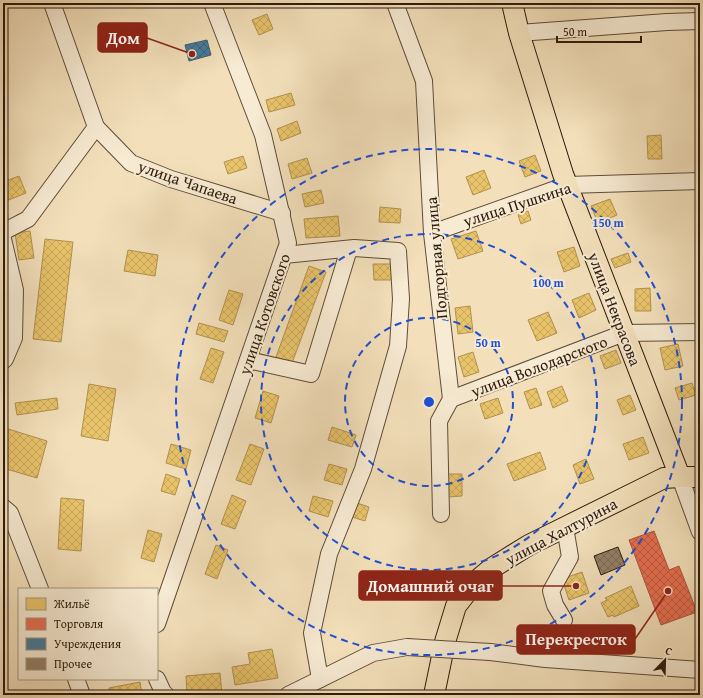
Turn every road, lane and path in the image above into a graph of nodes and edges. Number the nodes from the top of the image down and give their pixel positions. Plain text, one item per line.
1 (52, 3) edge
2 (212, 3) edge
3 (395, 3) edge
4 (512, 3) edge
5 (700, 21) edge
6 (519, 33) junction
7 (96, 127) junction
8 (700, 181) edge
9 (567, 185) junction
10 (282, 213) junction
11 (3, 232) edge
12 (432, 233) junction
13 (3, 239) edge
14 (349, 249) junction
15 (284, 255) junction
16 (700, 332) edge
17 (624, 333) junction
18 (248, 360) junction
19 (3, 361) edge
20 (451, 400) junction
21 (680, 477) junction
22 (700, 477) edge
23 (3, 506) edge
24 (441, 514) dead end
25 (565, 527) junction
26 (700, 532) edge
27 (40, 588) edge
28 (564, 620) dead end
29 (158, 621) edge
30 (700, 670) edge
31 (76, 680) edge
32 (157, 680) edge
33 (320, 680) junction
34 (82, 695) edge
35 (166, 695) edge
36 (288, 695) edge
37 (434, 695) edge

1 - 7 street, улица Чапаева
2 - 10 street, улица Котовского
3 - 12 street, Подгорная улица
4 - 6 main road, улица Некрасова
5 - 6 street
6 - 9 main road, улица Некрасова
7 - 10 street, улица Чапаева
7 - 11 street
8 - 9 street, улица Пушкина
9 - 12 street, улица Пушкина
9 - 17 main road, улица Некрасова
10 - 15 street, улица Котовского
12 - 20 street, Подгорная улица
13 - 19 street
14 - 15 street
14 - 18 street
14 - 33 street
15 - 18 street, улица Котовского
16 - 17 street, улица Володарского
17 - 20 street, улица Володарского
17 - 21 main road, улица Некрасова
18 - 29 street, улица Котовского
20 - 24 street
21 - 22 main road, улица Халтурина
21 - 25 main road, улица Халтурина
21 - 26 street
23 - 27 street
25 - 28 street
25 - 37 main road, улица Халтурина
30 - 33 street, bridge
31 - 34 street
32 - 35 street
33 - 36 street

